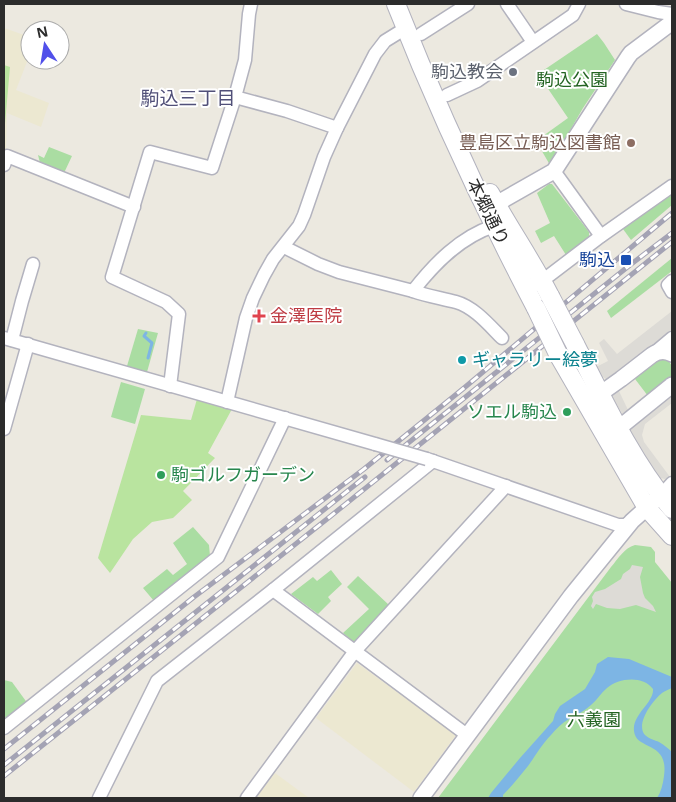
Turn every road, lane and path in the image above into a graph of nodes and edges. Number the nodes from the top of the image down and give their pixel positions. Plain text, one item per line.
1 (251, 4) edge
2 (396, 4) edge
3 (409, 4) edge
4 (468, 4) edge
5 (507, 4) edge
6 (579, 4) edge
7 (626, 4) edge
8 (672, 19) edge
9 (414, 31) junction
10 (533, 42) junction
11 (446, 95) junction
12 (235, 97) junction
13 (337, 128) junction
14 (4, 165) edge
15 (554, 171) junction
16 (672, 186) edge
17 (496, 204) junction
18 (134, 207) junction
19 (494, 226) junction
20 (601, 236) junction
21 (284, 247) junction
22 (33, 264) dead end
23 (546, 288) junction
24 (526, 290) junction
25 (413, 291) junction
26 (502, 338) dead end
27 (672, 338) edge
28 (8, 339) edge
29 (28, 344) junction
30 (672, 354) edge
31 (652, 355) junction
32 (672, 385) edge
33 (170, 386) junction
34 (601, 394) junction
35 (227, 402) junction
36 (586, 404) junction
37 (285, 418) junction
38 (4, 430) edge
39 (612, 434) junction
40 (430, 460) junction
41 (506, 486) junction
42 (666, 489) edge
43 (647, 508) junction
44 (672, 510) edge
45 (632, 521) junction
46 (672, 536) edge
47 (273, 590) junction
48 (355, 651) junction
49 (4, 728) edge
50 (467, 735) junction
51 (99, 798) edge
52 (247, 798) edge
53 (421, 798) edge

1 - 12 street
2 - 9 main road, 本郷通り
3 - 9 main road, 本郷通り
4 - 9 street
5 - 10 street
6 - 10 street
7 - 8 street
8 - 15 street
9 - 11 main road, 本郷通り
9 - 13 street
9 - 19 main road, 本郷通り
10 - 11 street
11 - 17 main road, 本郷通り
12 - 13 street
12 - 18 street
13 - 21 street
14 - 18 street
15 - 17 street
15 - 20 street
16 - 20 street
17 - 23 main road, 本郷通り
18 - 33 street
19 - 24 main road, 本郷通り
19 - 25 street
20 - 23 street
21 - 25 street
21 - 35 street
22 - 28 street
23 - 24 street
23 - 34 main road, 本郷通り, bridge
24 - 36 main road, 本郷通り, bridge
25 - 26 street
27 - 31 street
28 - 29 street
29 - 33 street
29 - 38 street
30 - 31 street
31 - 34 street
32 - 39 street
33 - 35 street
34 - 36 street
34 - 39 main road
35 - 37 street
36 - 39 main road
37 - 40 street, bridge
37 - 49 street
39 - 42 main road
39 - 43 main road
40 - 41 street
40 - 47 street
41 - 45 street
41 - 48 street
42 - 43 street
42 - 44 main road
43 - 45 street
43 - 46 main road
45 - 50 street
47 - 48 street
47 - 51 street
48 - 50 street
48 - 52 street
50 - 53 street

